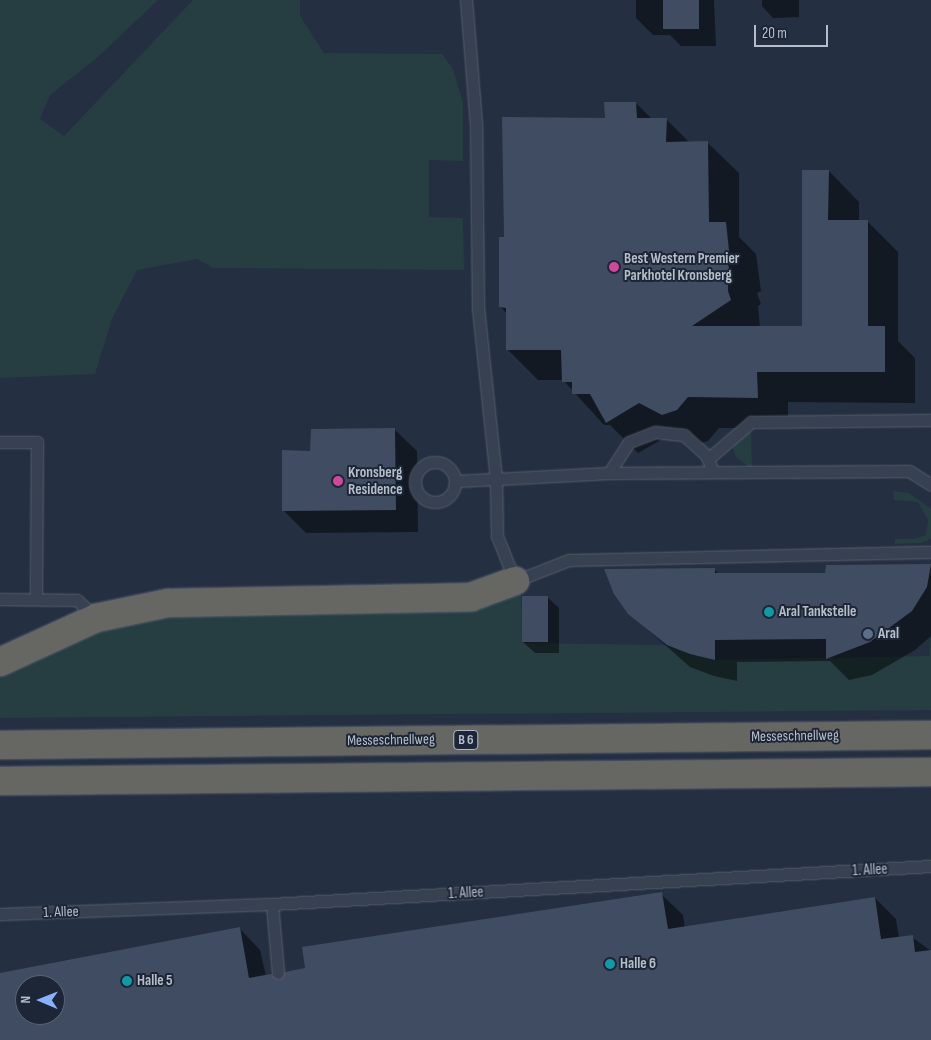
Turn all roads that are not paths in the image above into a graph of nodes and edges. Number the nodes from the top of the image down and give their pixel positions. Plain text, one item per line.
1 (466, 0) edge
2 (931, 420) edge
3 (0, 442) edge
4 (708, 459) junction
5 (714, 472) junction
6 (609, 473) junction
7 (496, 479) junction
8 (455, 481) dead end
9 (931, 485) edge
10 (931, 552) edge
11 (515, 580) junction
12 (36, 598) junction
13 (0, 599) edge
14 (96, 618) junction
15 (0, 662) edge
16 (931, 735) edge
17 (0, 745) edge
18 (931, 772) edge
19 (0, 781) edge
20 (931, 866) edge
21 (272, 904) junction
22 (0, 914) edge
23 (278, 973) dead end

1 - 7 lane
2 - 4 lane
3 - 12 lane
4 - 5 lane
4 - 6 lane
5 - 6 lane
5 - 9 lane
6 - 7 lane
7 - 8 lane
7 - 11 lane
10 - 11 lane
11 - 14 highway
12 - 13 lane
12 - 14 lane
14 - 15 highway
16 - 17 highway, Messeschnellweg / B 6
18 - 19 highway
20 - 21 lane, 1. Allee
21 - 22 lane, 1. Allee
21 - 23 lane

